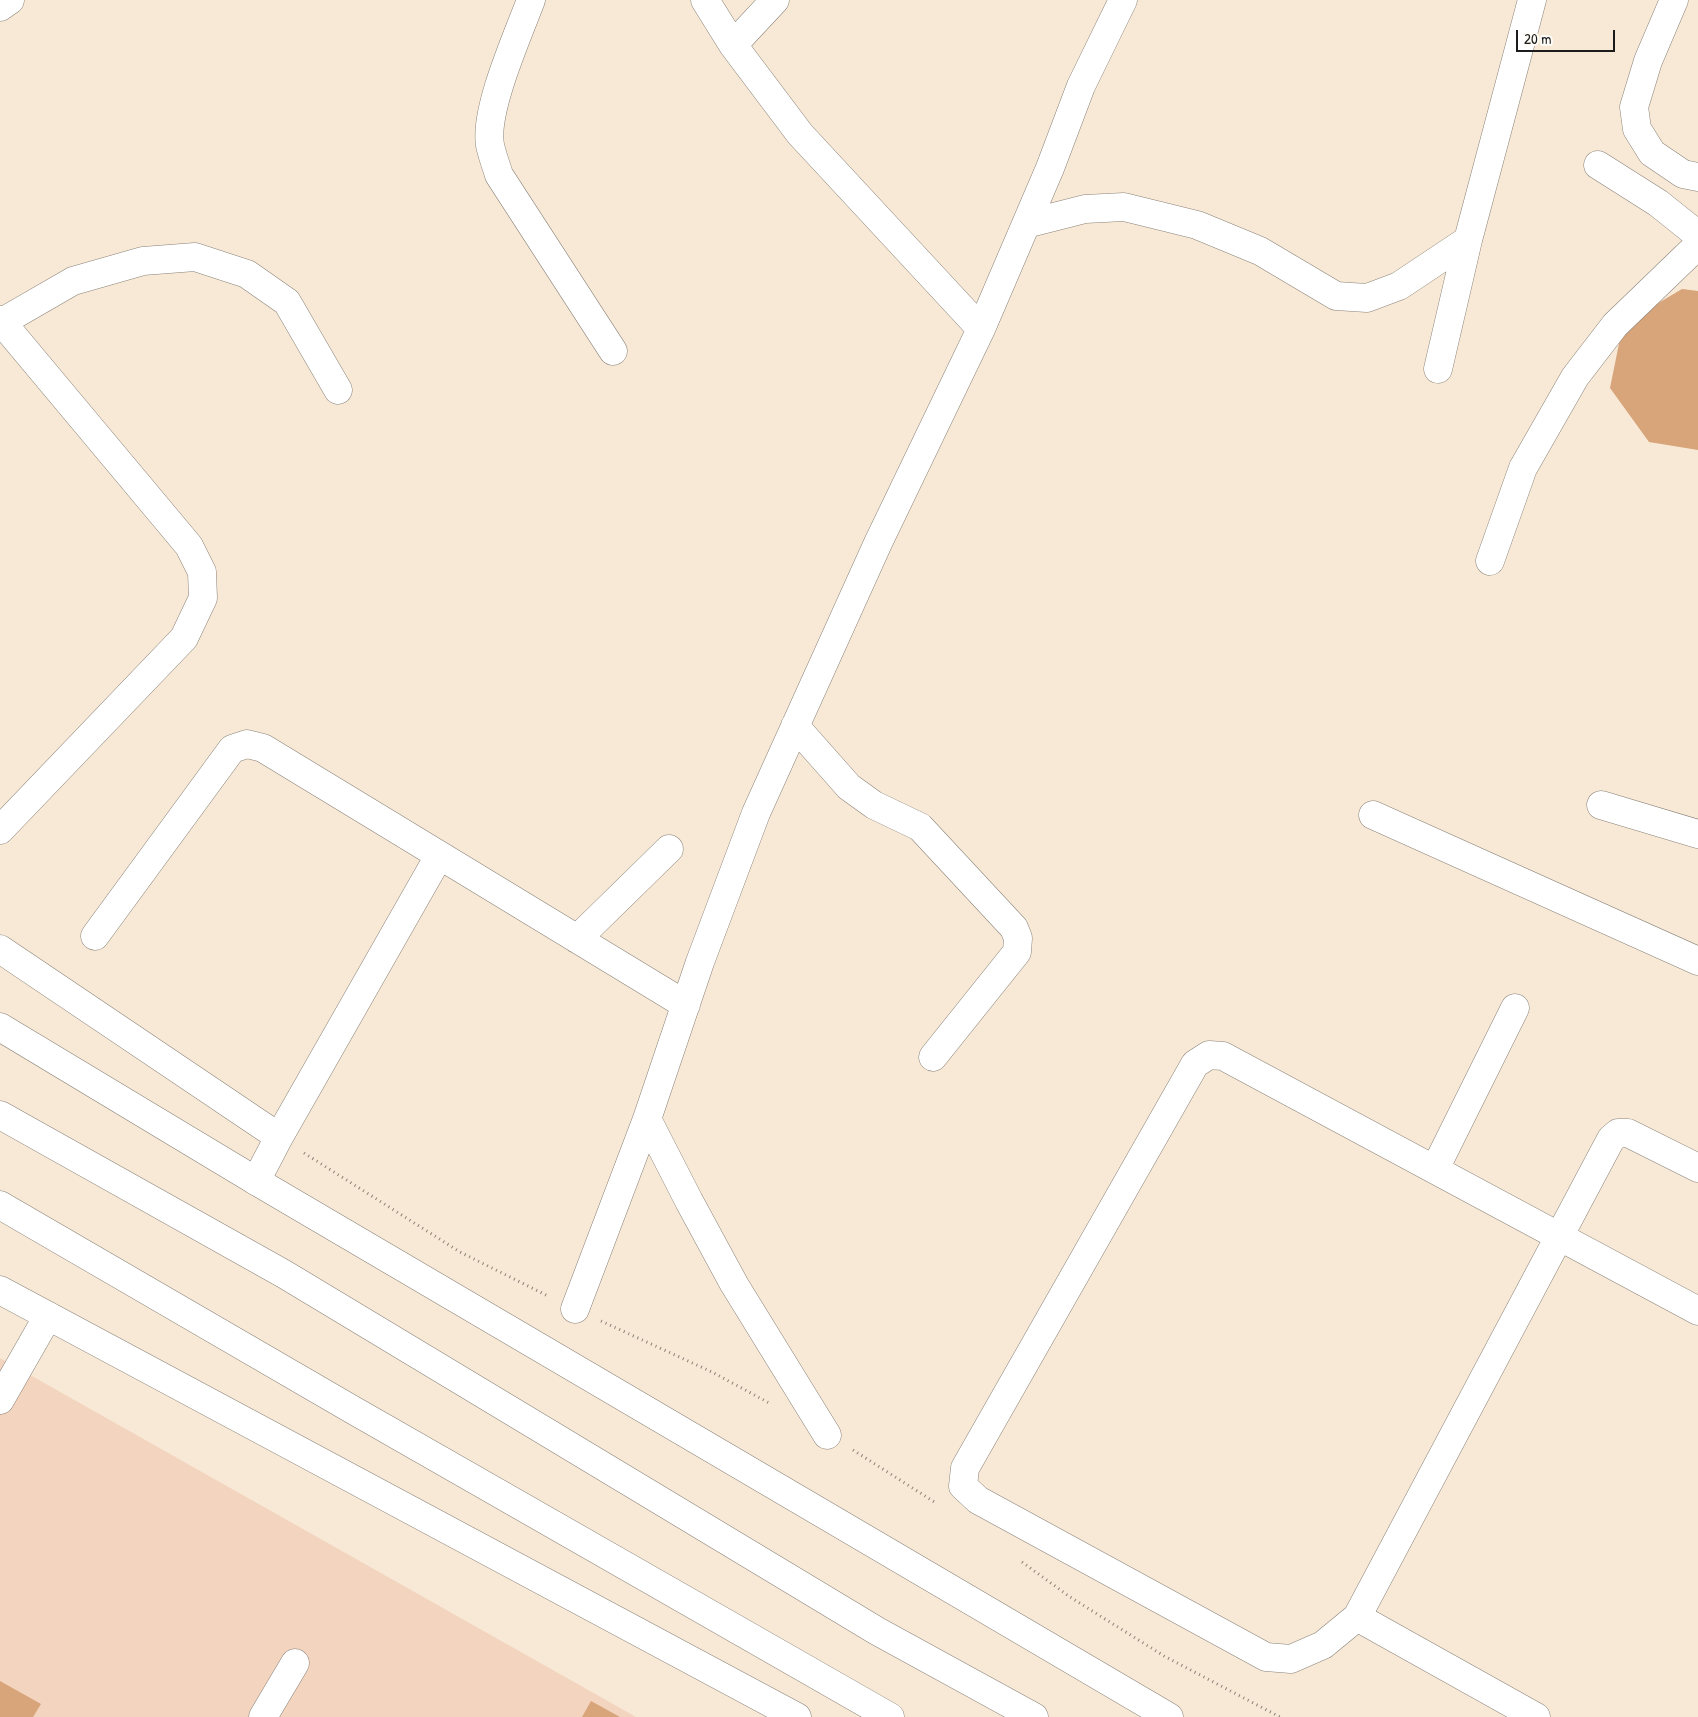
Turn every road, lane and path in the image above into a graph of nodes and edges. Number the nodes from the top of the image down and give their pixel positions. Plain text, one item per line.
1 (10, 0) edge
2 (531, 0) edge
3 (705, 0) edge
4 (774, 0) edge
5 (1123, 0) edge
6 (1531, 0) edge
7 (1674, 0) edge
8 (0, 7) edge
9 (734, 45) junction
10 (1598, 164) dead end
11 (1698, 177) edge
12 (1026, 224) junction
13 (1698, 235) edge
14 (1468, 240) junction
15 (1698, 245) edge
16 (1, 321) edge
17 (981, 329) junction
18 (613, 351) dead end
19 (1438, 369) dead end
20 (338, 390) dead end
21 (1490, 561) dead end
22 (795, 726) junction
23 (1601, 805) dead end
24 (1372, 815) dead end
25 (0, 830) edge
26 (1698, 834) edge
27 (669, 849) dead end
28 (439, 856) junction
29 (95, 936) dead end
30 (578, 939) junction
31 (0, 949) edge
32 (1698, 961) edge
33 (686, 1005) junction
34 (1514, 1008) dead end
35 (0, 1027) edge
36 (933, 1057) dead end
37 (0, 1115) edge
38 (647, 1119) junction
39 (279, 1138) junction
40 (1698, 1168) edge
41 (1435, 1170) junction
42 (256, 1181) junction
43 (0, 1205) edge
44 (1560, 1236) junction
45 (0, 1290) edge
46 (575, 1309) junction
47 (1698, 1311) edge
48 (48, 1316) junction
49 (0, 1400) edge
50 (778, 1408) dead end
51 (827, 1435) joint
52 (942, 1507) dead end
53 (1015, 1556) dead end
54 (1356, 1616) junction
55 (294, 1663) dead end
56 (263, 1717) edge
57 (797, 1717) edge
58 (890, 1717) edge
59 (1034, 1717) edge
60 (1169, 1717) edge
61 (1280, 1717) edge
62 (1536, 1717) edge

1 - 8 main road
2 - 18 main road
3 - 9 main road
4 - 9 main road
5 - 12 main road
6 - 14 main road
7 - 11 main road
9 - 17 main road
10 - 13 main road
12 - 14 main road
12 - 17 main road
14 - 19 main road
15 - 21 main road
16 - 20 main road
16 - 25 main road
17 - 22 main road
22 - 33 main road
22 - 36 main road
23 - 26 main road
24 - 32 main road
27 - 30 main road
28 - 29 main road
28 - 30 main road
28 - 39 main road
30 - 33 main road
31 - 39 main road
33 - 38 main road
34 - 41 main road
35 - 42 main road
37 - 59 main road
38 - 46 main road
38 - 51 main road
39 - 42 main road
39 - 46 path
40 - 44 main road
41 - 44 main road
41 - 54 main road
42 - 60 main road
43 - 58 main road
44 - 47 main road
44 - 54 main road
45 - 48 main road
46 - 50 path
48 - 49 main road
48 - 57 main road
51 - 52 path
53 - 61 path
54 - 62 main road
55 - 56 main road

